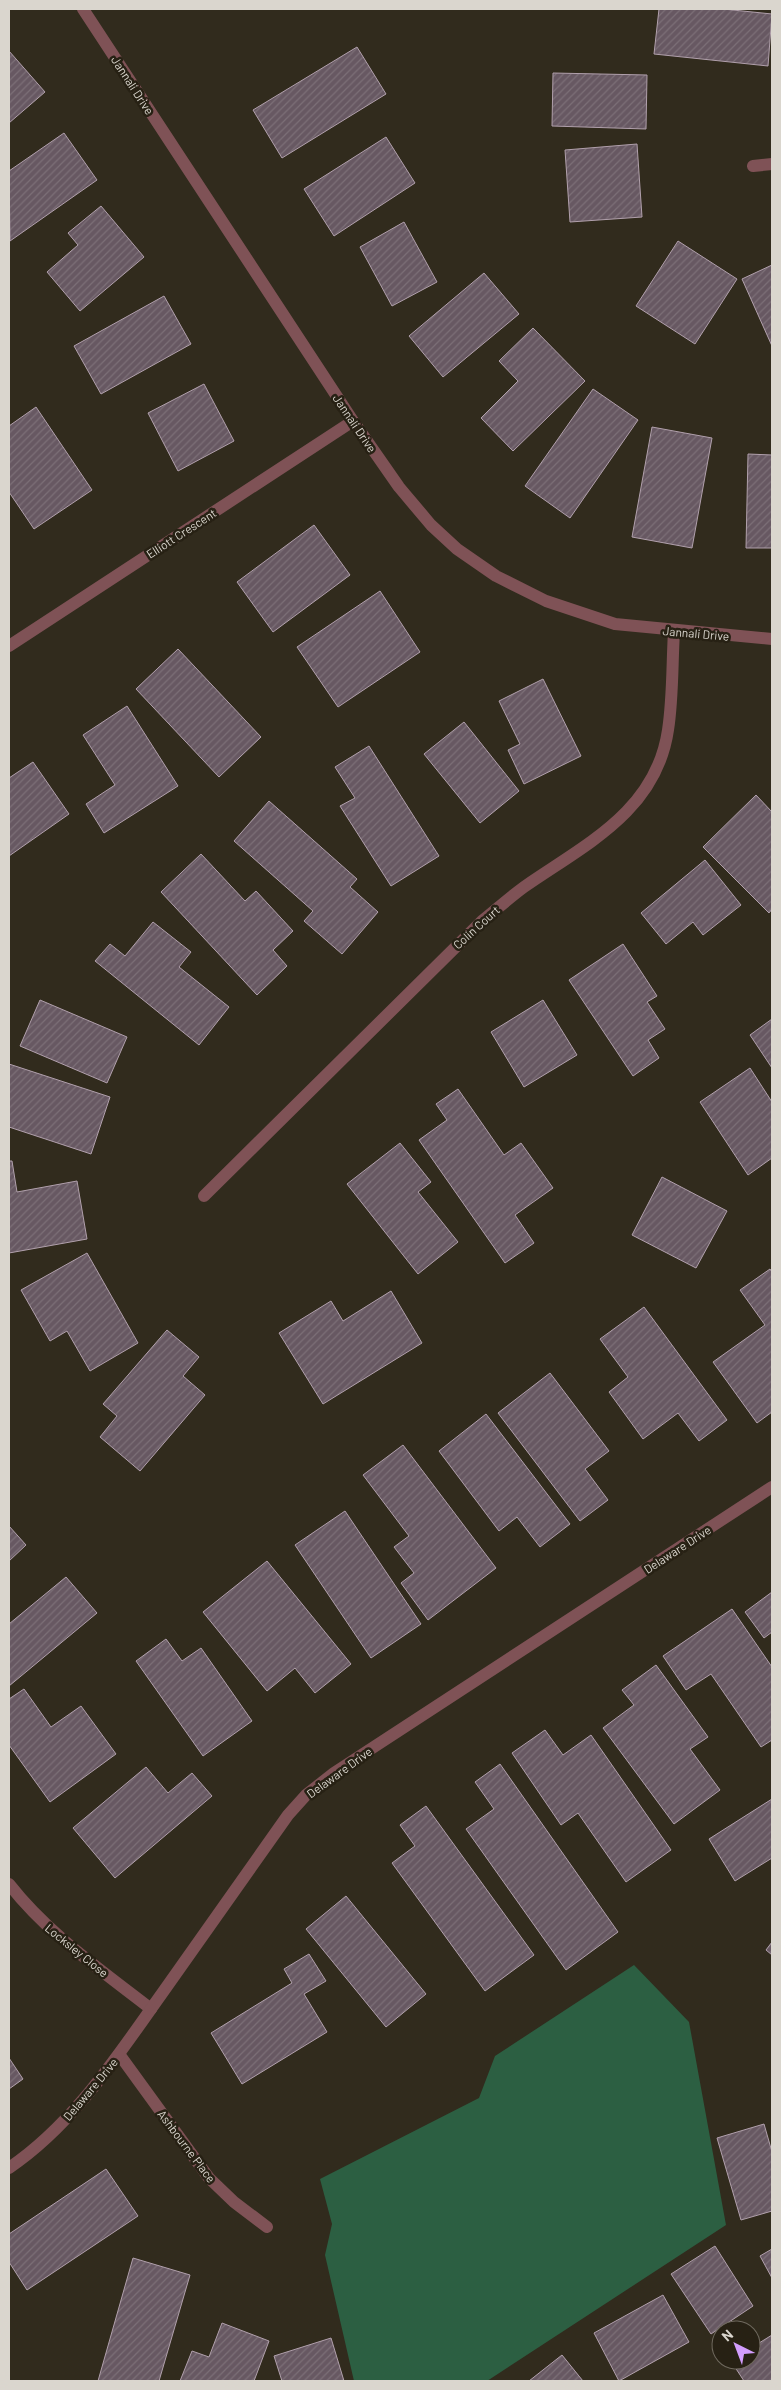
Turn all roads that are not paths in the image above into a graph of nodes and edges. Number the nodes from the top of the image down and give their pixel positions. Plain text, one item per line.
1 (83, 9) edge
2 (772, 164) edge
3 (753, 166) dead end
4 (353, 420) junction
5 (674, 631) junction
6 (772, 639) edge
7 (9, 646) edge
8 (204, 1196) dead end
9 (772, 1486) edge
10 (9, 1884) edge
11 (151, 2009) junction
12 (119, 2054) junction
13 (9, 2168) edge
14 (267, 2227) dead end

1 - 4 street, Jannali Drive
2 - 3 street
4 - 5 street, Jannali Drive
4 - 7 street, Elliott Crescent
5 - 6 street, Jannali Drive
5 - 8 street, Colin Court
9 - 11 street, Delaware Drive
10 - 11 street, Locksley Close
11 - 12 street, Delaware Drive
12 - 13 street, Delaware Drive
12 - 14 street, Ashbourne Place

